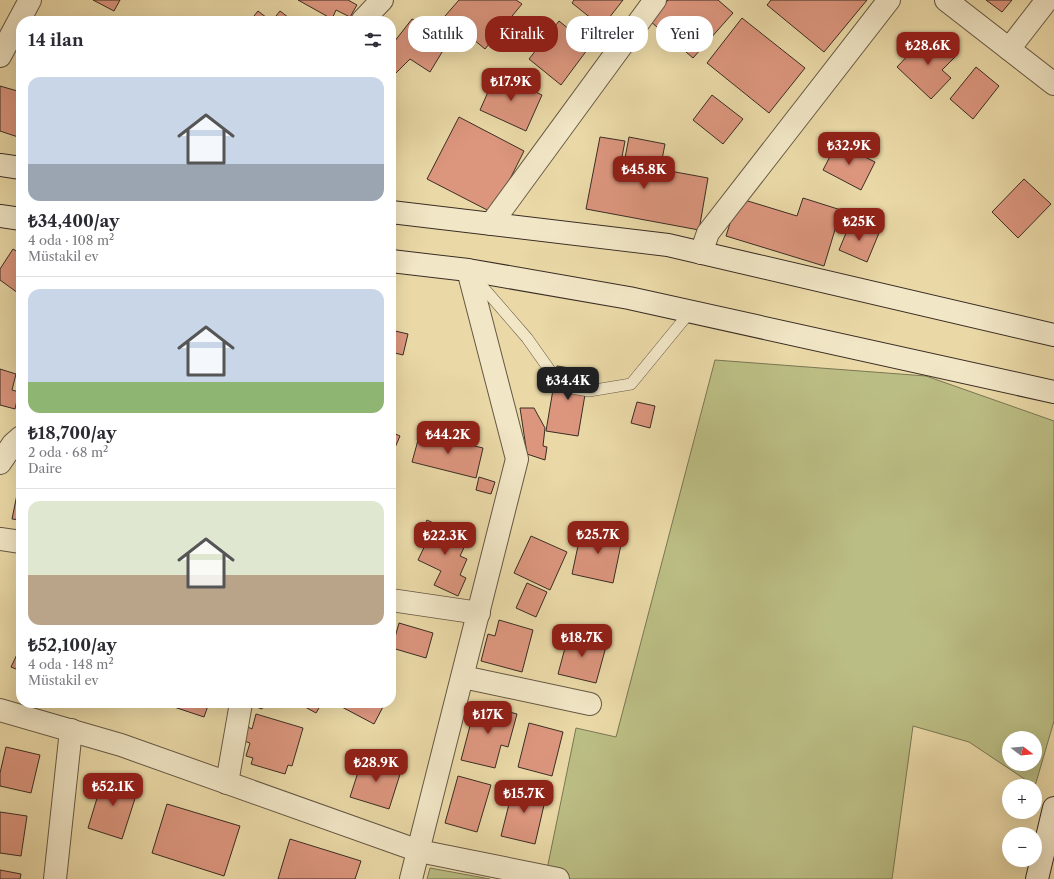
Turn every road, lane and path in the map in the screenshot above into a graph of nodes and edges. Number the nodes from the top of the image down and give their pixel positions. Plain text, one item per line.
1 (30, 0) edge
2 (655, 0) edge
3 (889, 0) edge
4 (946, 0) edge
5 (1047, 0) edge
6 (377, 1) edge
7 (21, 16) edge
8 (366, 16) edge
9 (16, 26) edge
10 (1009, 49) junction
11 (0, 56) edge
12 (1054, 84) edge
13 (0, 165) edge
14 (16, 167) edge
15 (396, 213) edge
16 (0, 216) edge
17 (16, 218) edge
18 (491, 224) junction
19 (701, 253) junction
20 (396, 262) edge
21 (468, 270) junction
22 (690, 312) junction
23 (1054, 335) edge
24 (1054, 392) edge
25 (16, 441) edge
26 (0, 463) edge
27 (0, 539) edge
28 (16, 541) edge
29 (396, 601) edge
30 (479, 613) junction
31 (463, 677) junction
32 (590, 704) dead end
33 (240, 708) edge
34 (0, 710) edge
35 (70, 730) junction
36 (227, 783) junction
37 (1054, 808) edge
38 (419, 851) junction
39 (56, 879) edge
40 (411, 879) edge
41 (558, 879) edge
42 (1037, 879) edge

1 - 7 street
2 - 18 street
3 - 19 street
4 - 10 street
5 - 10 street
6 - 8 street
9 - 11 street
10 - 12 street
13 - 14 street
15 - 18 street
16 - 17 street
18 - 19 street
19 - 23 street
20 - 21 street
21 - 22 street
21 - 22 lane
21 - 30 street
22 - 24 street
25 - 26 street
27 - 28 street
29 - 30 street
30 - 31 street
31 - 32 street
31 - 38 street
33 - 36 street
34 - 35 street
35 - 36 street
35 - 39 street
36 - 38 street
37 - 42 street
38 - 40 street
38 - 41 street

